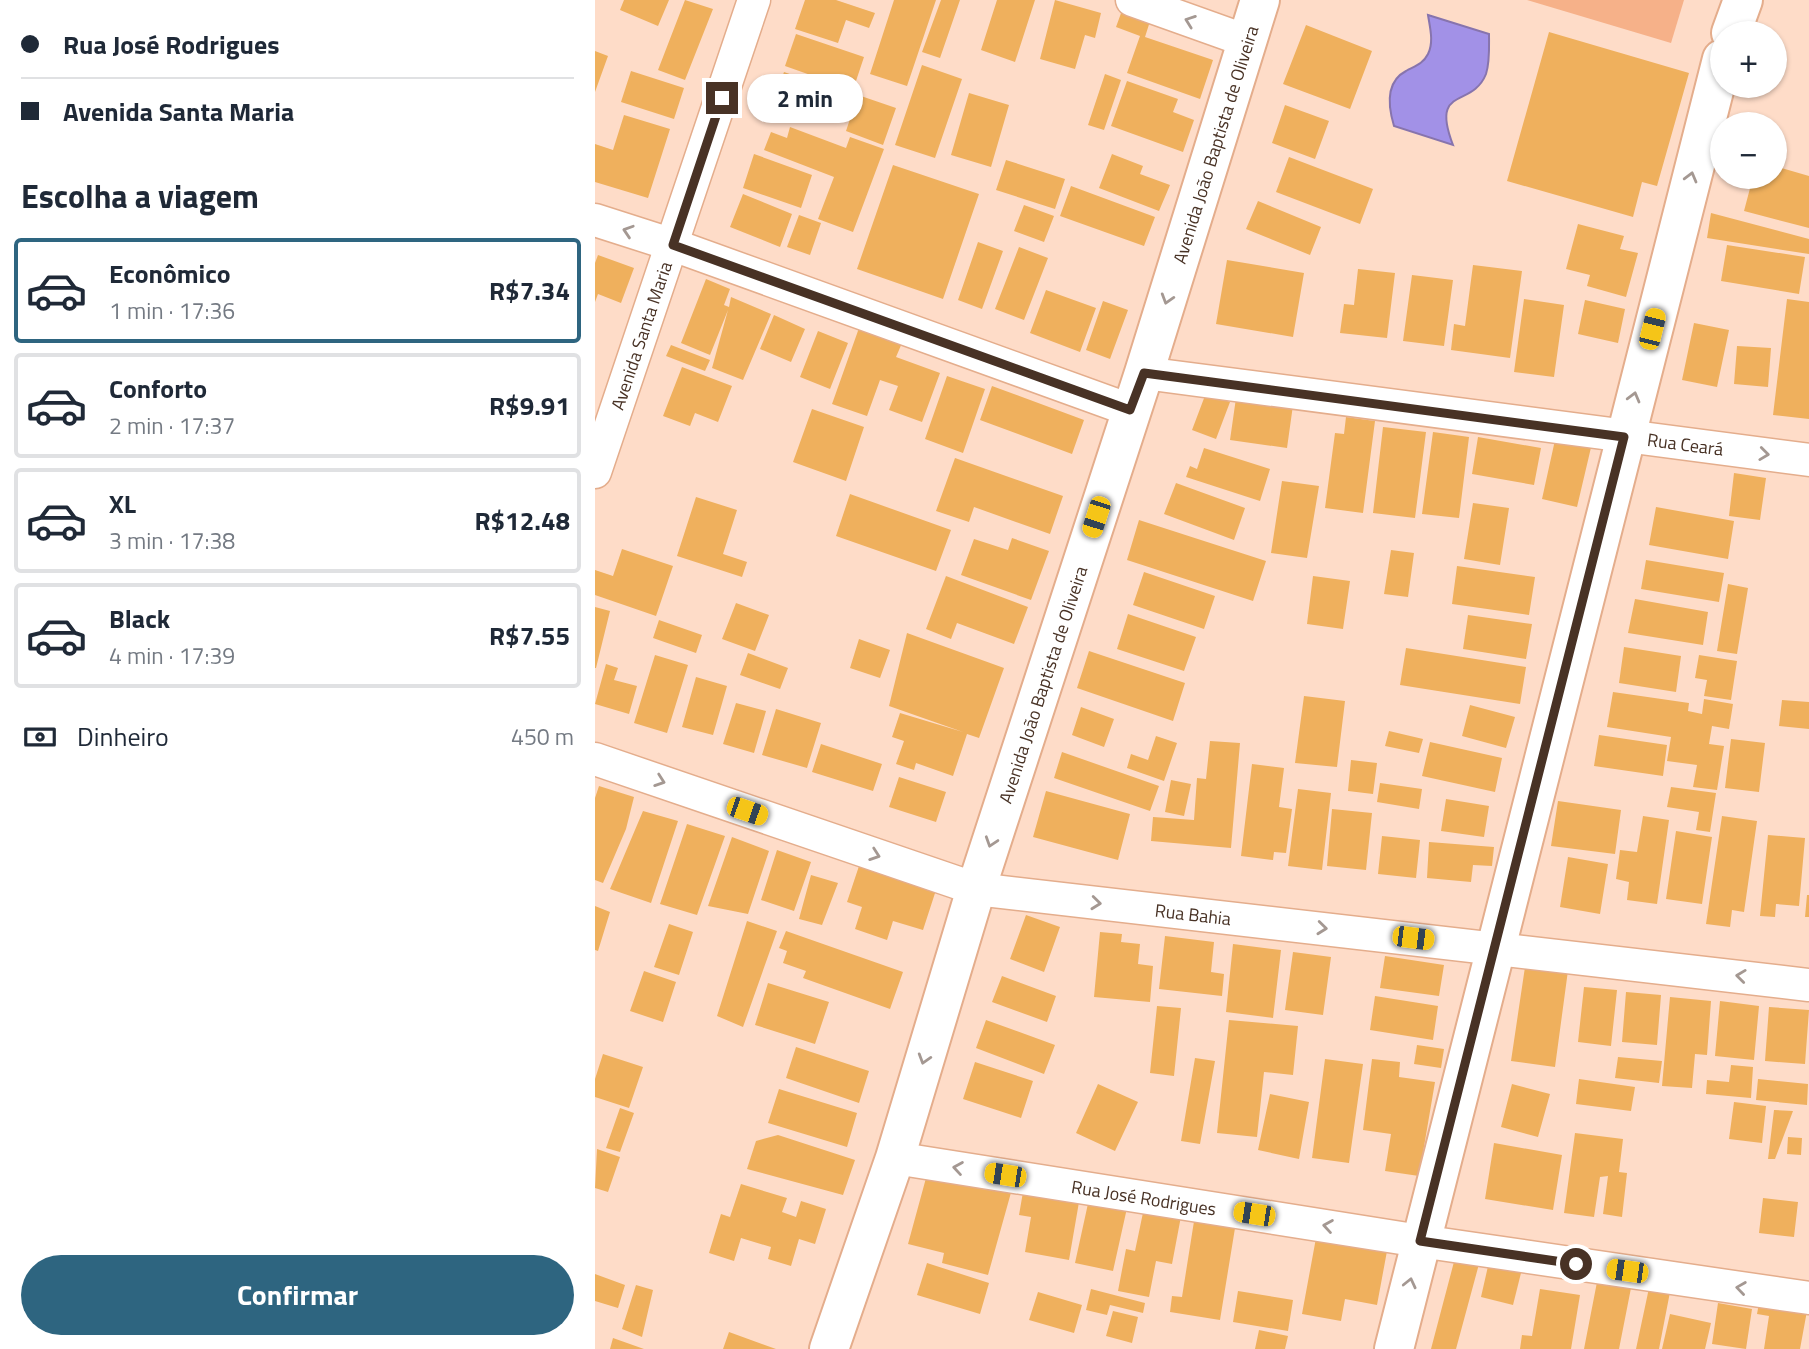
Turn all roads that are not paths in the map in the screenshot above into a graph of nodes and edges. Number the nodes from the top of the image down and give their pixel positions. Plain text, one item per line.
1 (754, 0) edge
2 (1132, 0) edge
3 (1260, 0) edge
4 (1743, 0) edge
5 (1735, 21) edge
6 (1247, 41) junction
7 (1712, 98) edge
8 (595, 220) edge
9 (673, 245) junction
10 (1144, 373) junction
11 (1130, 410) junction
12 (1624, 437) junction
13 (1809, 460) edge
14 (595, 472) edge
15 (595, 759) edge
16 (975, 889) junction
17 (1495, 947) junction
18 (1809, 985) edge
19 (895, 1158) junction
20 (1420, 1241) junction
21 (1809, 1298) edge
22 (829, 1349) edge
23 (1394, 1349) edge

1 - 9 street, Avenida Santa Maria
6 -> 2 street
3 - 6 street, Avenida João Baptista de Oliveira
4 - 5 street
6 -> 10 street, Avenida João Baptista de Oliveira
12 -> 7 street
9 -> 8 street
9 - 11 street
9 - 14 street, Avenida Santa Maria
10 - 11 street, Avenida João Baptista de Oliveira
10 - 12 street, Rua Ceará
11 -> 16 street, Avenida João Baptista de Oliveira
12 -> 13 street, Rua Ceará
12 - 17 street
15 -> 16 street, Rua Bahia
16 -> 17 street, Rua Bahia
16 -> 19 street, Avenida João Baptista de Oliveira
18 -> 17 street, Rua Bahia
17 - 20 street
20 -> 19 street, Rua José Rodrigues
19 - 22 street, Avenida João Baptista de Oliveira
21 -> 20 street, Rua José Rodrigues
23 -> 20 street

